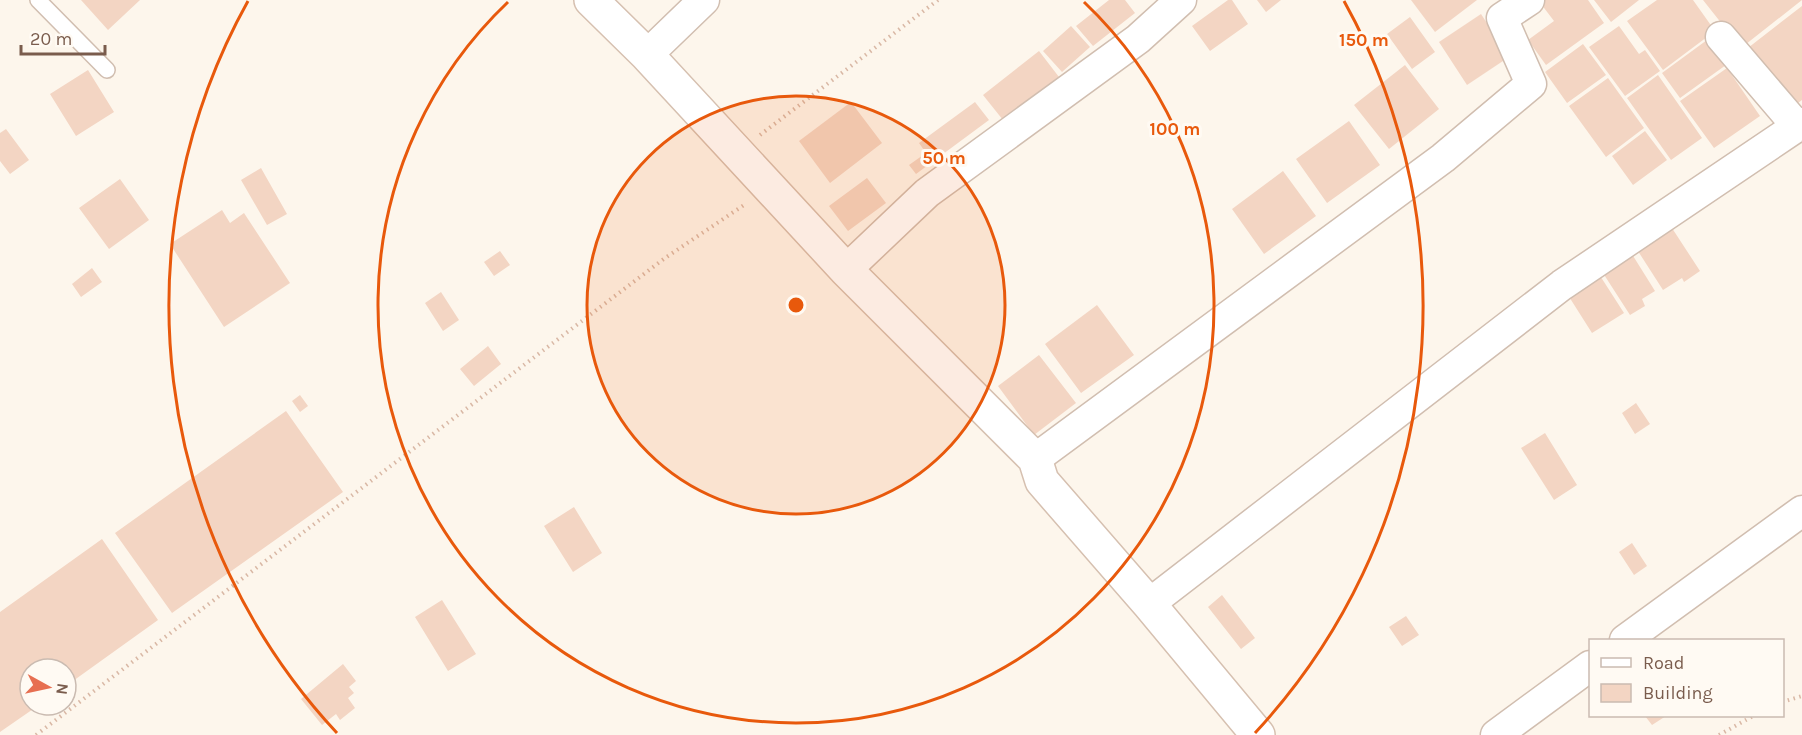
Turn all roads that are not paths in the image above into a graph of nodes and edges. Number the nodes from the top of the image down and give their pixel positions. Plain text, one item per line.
1 (38, 0) edge
2 (591, 0) edge
3 (705, 0) edge
4 (1181, 0) edge
5 (1529, 0) edge
6 (1720, 37) dead end
7 (647, 55) junction
8 (107, 70) dead end
9 (1799, 124) edge
10 (846, 270) junction
11 (1035, 459) junction
12 (1802, 511) edge
13 (1149, 604) junction
14 (1626, 639) edge
15 (1589, 667) edge
16 (1258, 735) edge
17 (1496, 735) edge

1 - 8 lane
2 - 7 street
3 - 7 street
4 - 10 street
5 - 11 street
6 - 9 street
7 - 10 street
9 - 13 street
10 - 11 street
11 - 13 street
12 - 14 street
13 - 16 street
15 - 17 street

